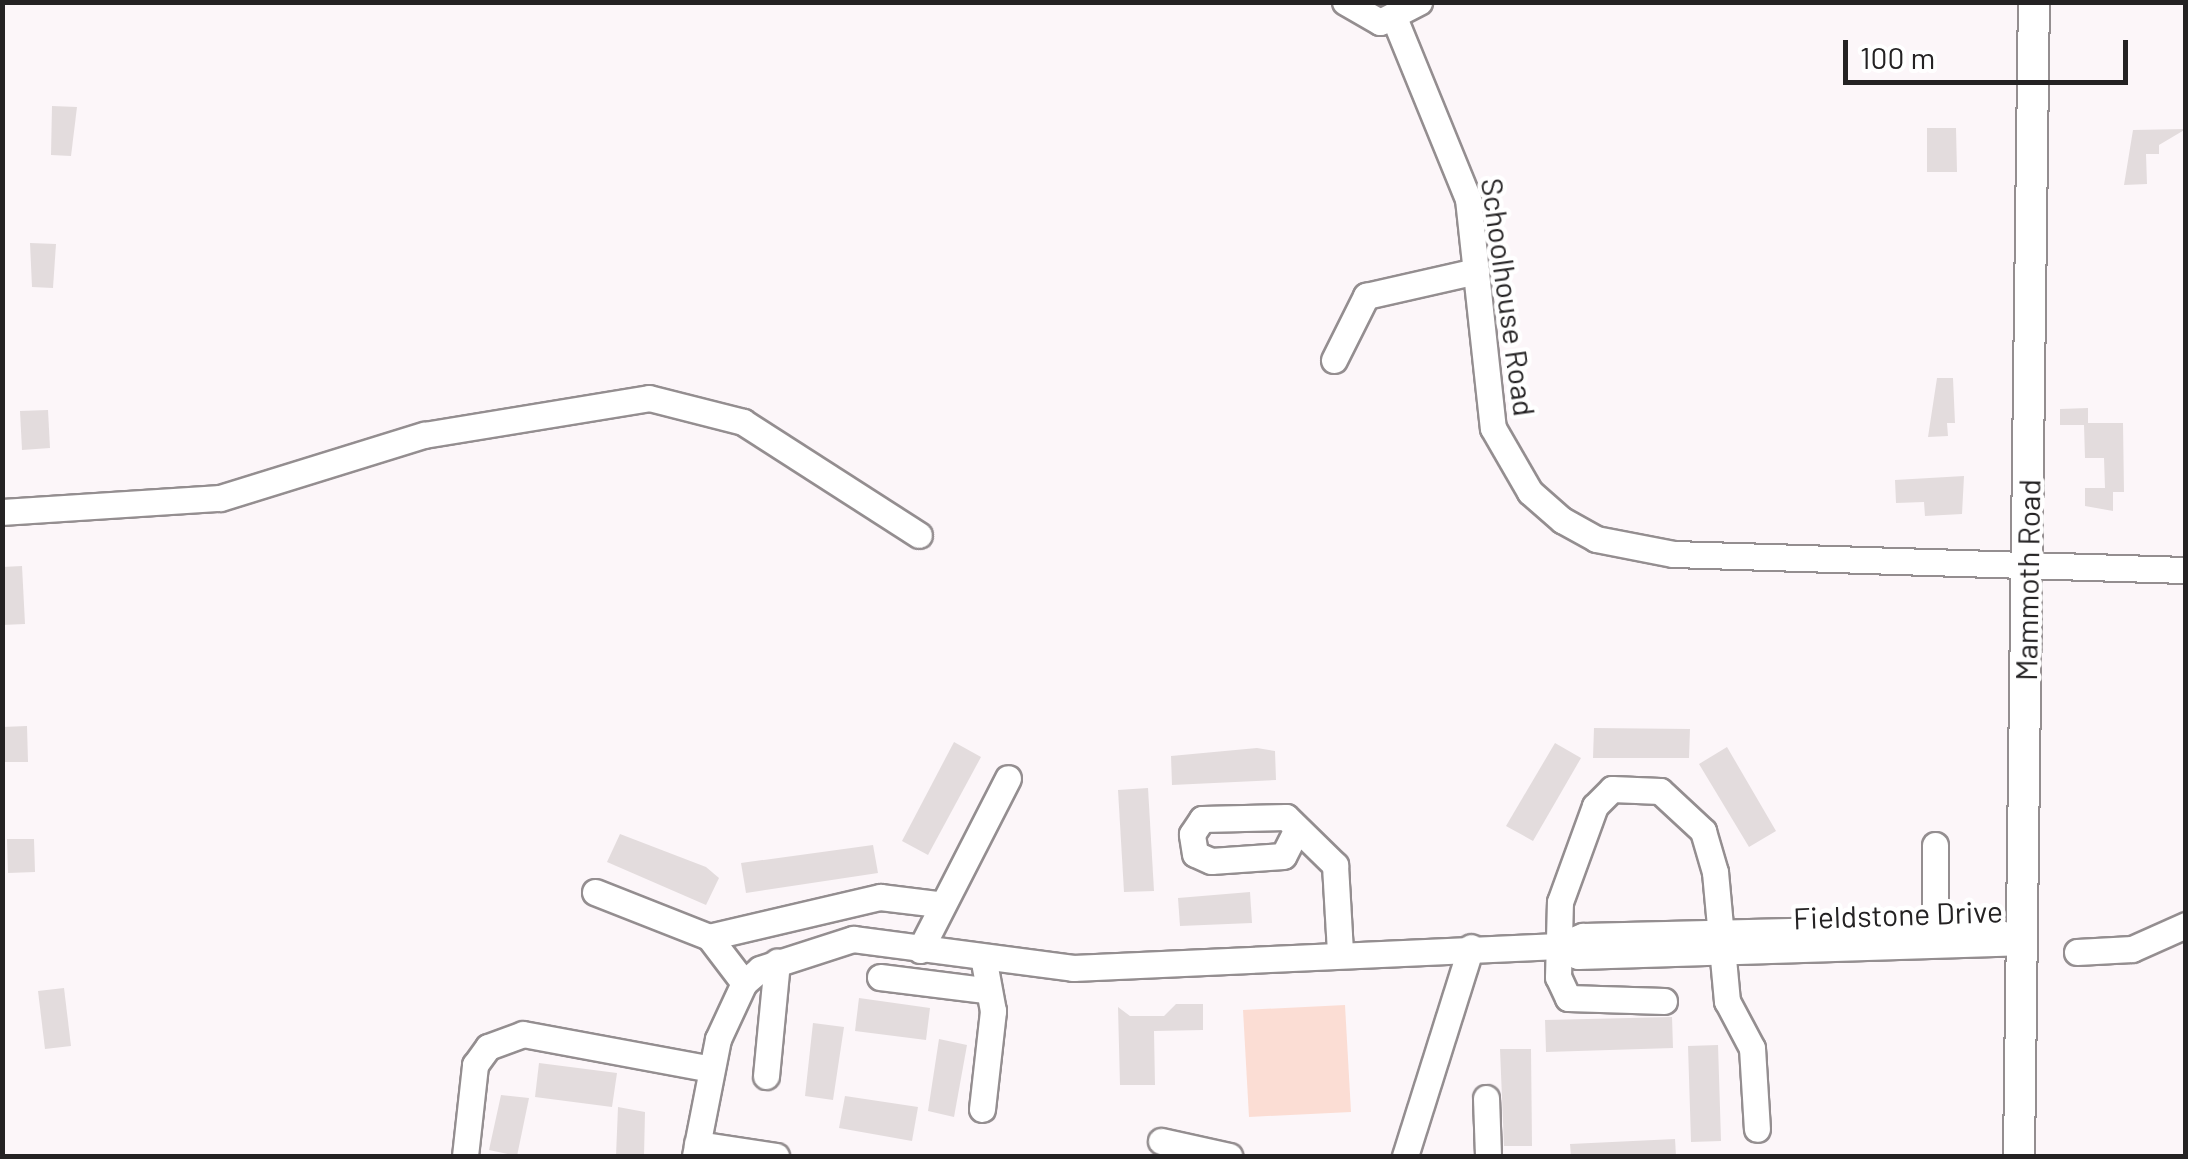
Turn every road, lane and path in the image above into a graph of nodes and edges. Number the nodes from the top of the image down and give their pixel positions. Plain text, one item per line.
1 (1345, 2) edge
2 (1420, 2) edge
3 (2034, 2) edge
4 (1395, 20) junction
5 (1476, 272) junction
6 (1334, 360) dead end
7 (2, 512) edge
8 (918, 535) dead end
9 (2028, 560) junction
10 (2186, 570) edge
11 (1008, 778) dead end
12 (1297, 829) dead end
13 (1934, 845) dead end
14 (595, 892) dead end
15 (937, 904) junction
16 (2186, 925) edge
17 (1935, 928) junction
18 (709, 938) junction
19 (2019, 942) junction
20 (1718, 943) junction
21 (1559, 946) junction
22 (1471, 947) junction
23 (920, 950) junction
24 (2077, 952) dead end
25 (1340, 953) junction
26 (777, 962) junction
27 (984, 962) junction
28 (880, 977) dead end
29 (744, 983) junction
30 (985, 990) junction
31 (1664, 1001) dead end
32 (711, 1068) junction
33 (766, 1076) dead end
34 (1486, 1098) dead end
35 (982, 1109) dead end
36 (1757, 1129) dead end
37 (1160, 1141) dead end
38 (696, 1150) edge
39 (465, 1156) edge
40 (776, 1156) edge
41 (1228, 1156) edge
42 (1404, 1156) edge
43 (1488, 1156) edge
44 (2018, 1156) edge

1 - 4 street
2 - 4 street
3 - 9 main road, Mammoth Road
4 - 5 street, Schoolhouse Road
5 - 6 street
5 - 9 street, Schoolhouse Road
7 - 8 street
9 - 10 street, Schoolhouse Road
9 - 19 main road, Mammoth Road
11 - 15 street
12 - 25 street
13 - 17 street
14 - 18 street
15 - 18 street
15 - 23 street
16 - 24 street
17 - 19 street, Fieldstone Drive
17 - 20 street, Fieldstone Drive
18 - 29 street
19 - 20 street, Fieldstone Drive
19 - 44 main road, Mammoth Road
20 - 21 street, Fieldstone Drive
20 - 21 street
20 - 36 street
21 - 22 street, Fieldstone Drive
21 - 31 street
22 - 25 street, Fieldstone Drive
22 - 42 street
23 - 26 street, Fieldstone Drive
23 - 27 street, Fieldstone Drive
25 - 27 street, Fieldstone Drive
26 - 29 street, Fieldstone Drive
26 - 33 street
27 - 30 street
28 - 30 street
29 - 32 street
30 - 35 street
32 - 38 street
32 - 39 street
34 - 43 street
37 - 41 street
38 - 40 street

